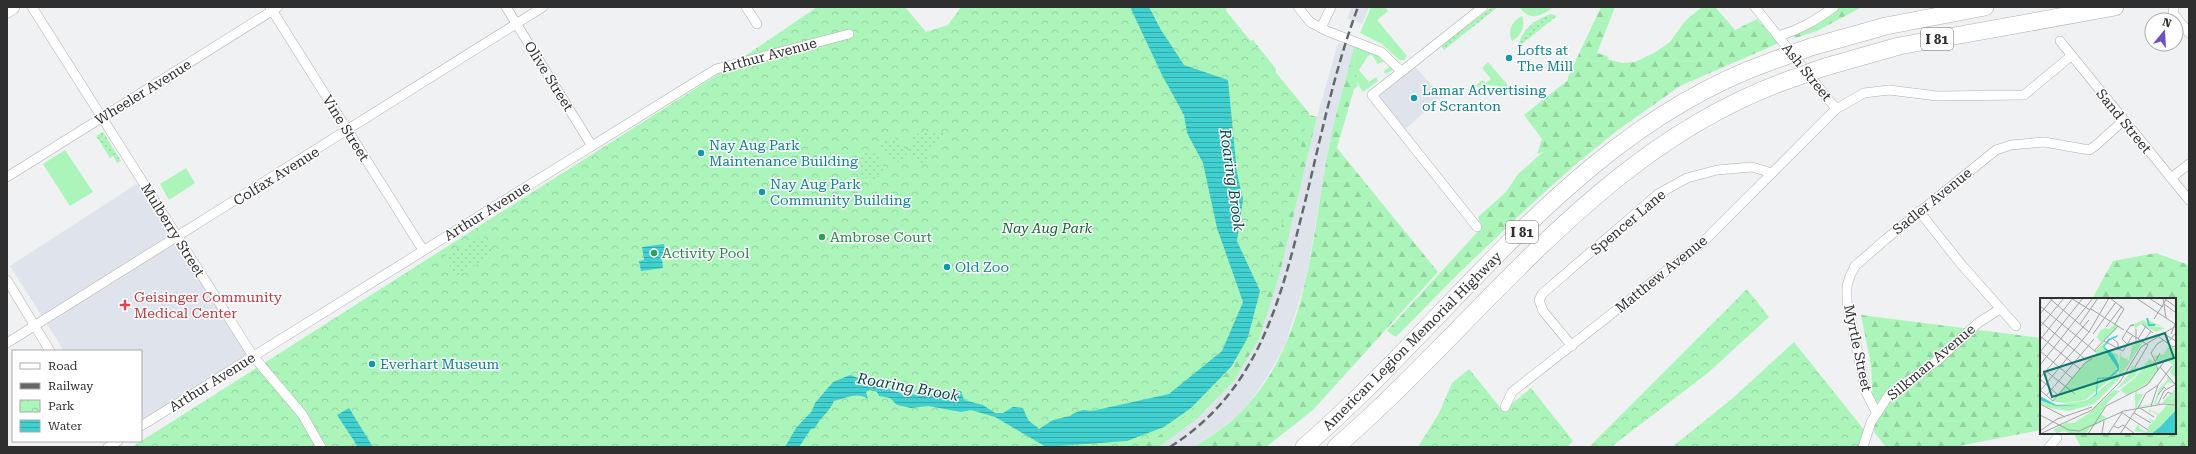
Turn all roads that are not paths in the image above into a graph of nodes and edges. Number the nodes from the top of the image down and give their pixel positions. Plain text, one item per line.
1 (12, 7) edge
2 (32, 7) edge
3 (506, 7) edge
4 (543, 7) edge
5 (746, 7) edge
6 (1298, 7) edge
7 (1331, 7) edge
8 (1483, 7) edge
9 (1755, 7) edge
10 (1834, 7) edge
11 (1985, 7) edge
12 (2115, 7) edge
13 (273, 8) edge
14 (7, 10) edge
15 (2174, 10) edge
16 (516, 24) junction
17 (757, 24) dead end
18 (1321, 28) junction
19 (849, 34) dead end
20 (2189, 34) edge
21 (1778, 36) junction
22 (2060, 41) dead end
23 (2071, 56) junction
24 (1401, 71) junction
25 (1836, 109) junction
26 (103, 117) junction
27 (2123, 121) junction
28 (348, 131) junction
29 (1812, 134) joint
30 (592, 146) junction
31 (2189, 164) edge
32 (1772, 173) junction
33 (7, 177) edge
34 (2171, 178) junction
35 (2189, 200) edge
36 (1919, 211) junction
37 (1477, 227) dead end
38 (177, 237) junction
39 (423, 250) junction
40 (7, 280) edge
41 (1847, 282) joint
42 (2000, 309) junction
43 (35, 325) junction
44 (2016, 326) dead end
45 (7, 343) edge
46 (1572, 346) junction
47 (49, 350) edge
48 (253, 356) junction
49 (1505, 407) dead end
50 (1876, 412) junction
51 (142, 425) edge
52 (2057, 438) dead end
53 (321, 447) edge
54 (1304, 447) edge
55 (1336, 447) edge
56 (1863, 447) edge
57 (2049, 447) edge

1 - 14 main road
2 - 26 street, Mulberry Street
3 - 16 street, Olive Street
4 - 16 street, Colfax Avenue
5 - 17 street
6 - 18 street
7 - 18 street
8 - 24 street
9 - 21 street, Ash Street
10 - 21 street
11 - 54 highway, American Legion Memorial Highway / I 81, bridge
12 - 55 highway, American Legion Memorial Highway / I 81, bridge
13 - 26 street, Wheeler Avenue
13 - 28 street, Vine Street
15 - 20 street
16 - 28 street, Colfax Avenue
16 - 30 street, Olive Street
18 - 24 street
19 - 30 street, Arthur Avenue
21 - 25 street, Ash Street
22 - 23 street, Sand Street
23 - 25 street
23 - 27 street, Sand Street
24 - 37 street
25 - 29 street, Ash Street
26 - 33 street, Wheeler Avenue
26 - 38 street, Mulberry Street
27 - 34 street, Sand Street
27 - 36 street, Sadler Avenue
28 - 38 street, Colfax Avenue
28 - 39 street, Vine Street
29 - 32 street, Matthew Avenue
30 - 39 street, Arthur Avenue
31 - 34 street
32 - 46 street, Matthew Avenue
32 - 46 street, Spencer Lane
34 - 35 street, Sand Street
36 - 41 street, Sadler Avenue
36 - 42 street
38 - 43 street, Colfax Avenue
38 - 48 street, Mulberry Street
39 - 48 street, Arthur Avenue
40 - 43 street
41 - 50 street, Myrtle Street
42 - 44 street
42 - 50 street, Silkman Avenue
43 - 45 street, Colfax Avenue
43 - 47 street
46 - 49 street, Matthew Avenue
48 - 51 street, Arthur Avenue
48 - 53 street, Mulberry Street
50 - 56 street, Silkman Avenue
52 - 57 street

